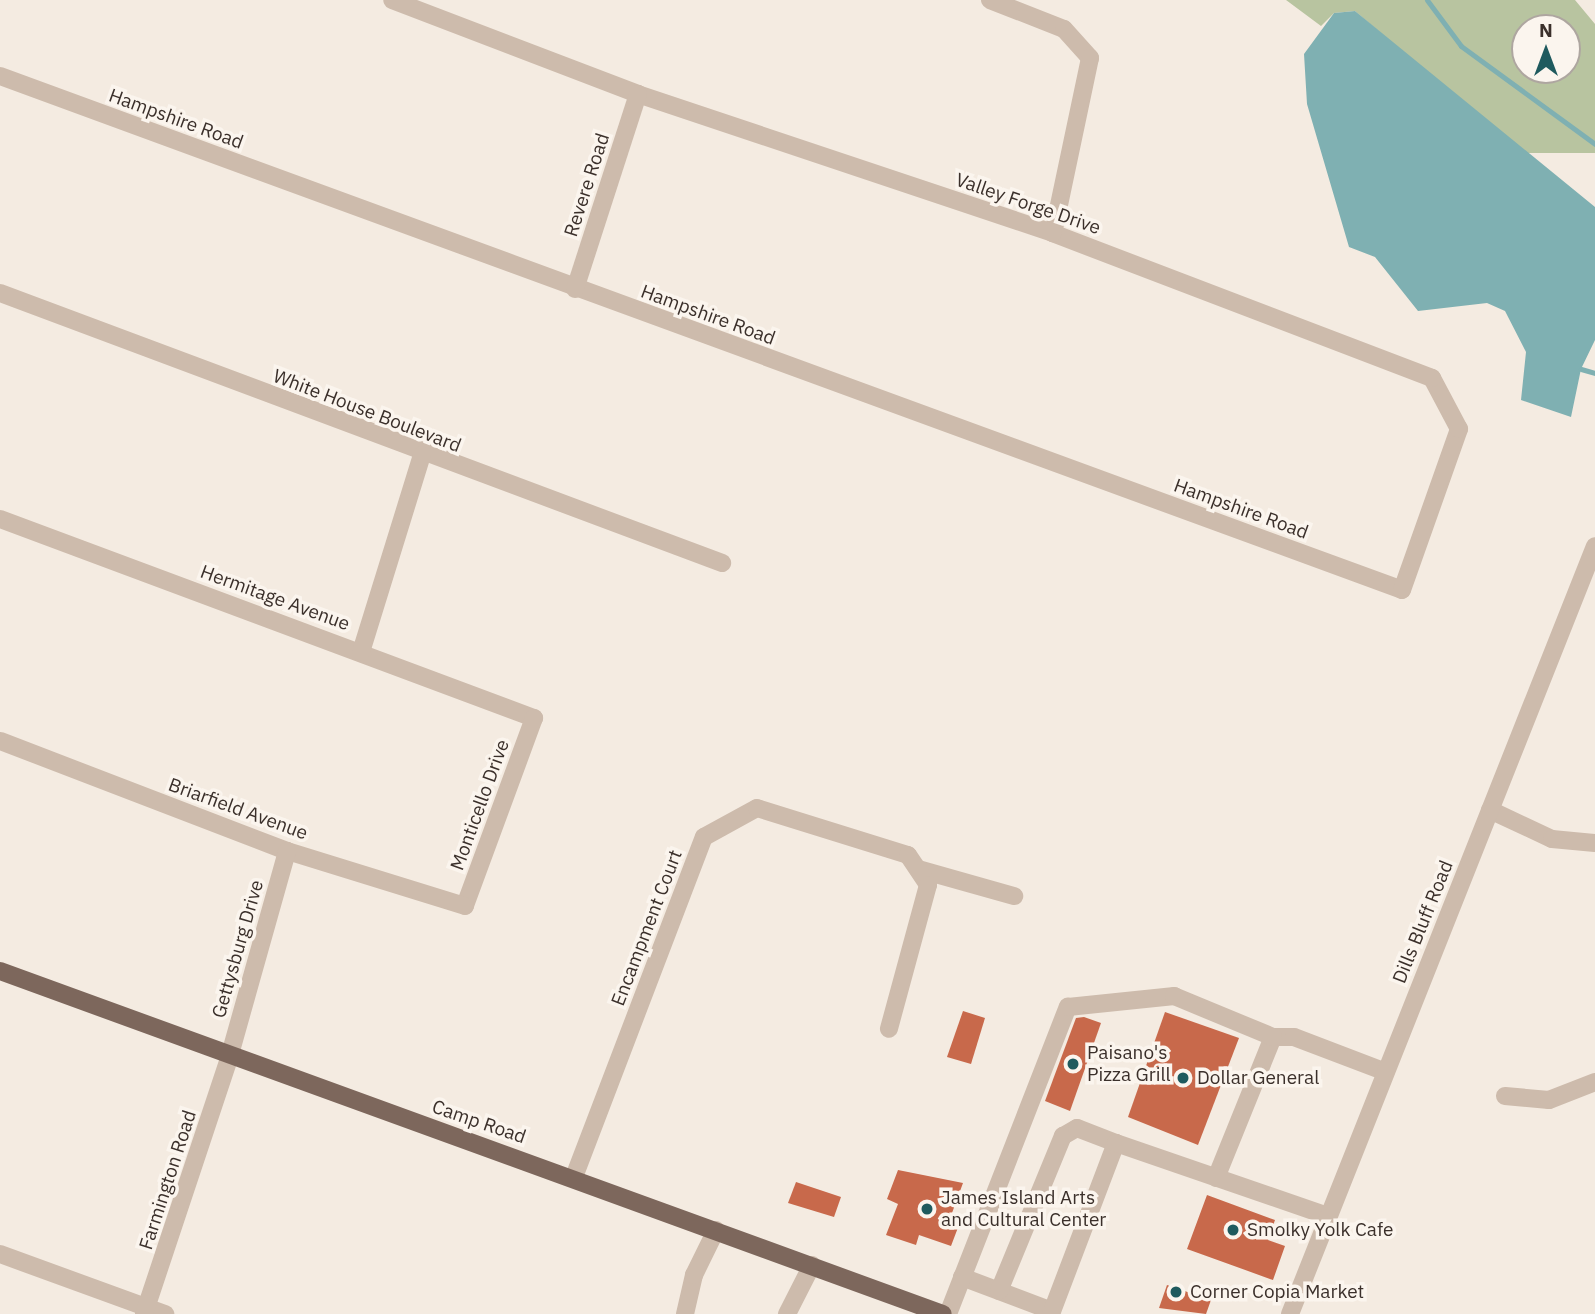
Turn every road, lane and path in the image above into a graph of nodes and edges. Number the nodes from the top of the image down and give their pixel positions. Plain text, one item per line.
1 (392, 0) edge
2 (990, 0) edge
3 (0, 76) edge
4 (638, 94) junction
5 (1053, 233) junction
6 (575, 289) junction
7 (0, 293) edge
8 (422, 455) junction
9 (0, 519) edge
10 (1595, 546) edge
11 (722, 563) dead end
12 (1402, 590) joint
13 (361, 652) junction
14 (534, 719) joint
15 (0, 741) edge
16 (1490, 810) junction
17 (1595, 843) edge
18 (287, 851) junction
19 (918, 869) junction
20 (1014, 896) dead end
21 (465, 906) joint
22 (0, 971) edge
23 (889, 1029) dead end
24 (1273, 1037) junction
25 (229, 1058) junction
26 (1386, 1072) junction
27 (1595, 1082) edge
28 (1505, 1096) dead end
29 (1116, 1143) junction
30 (574, 1177) junction
31 (1216, 1178) junction
32 (1328, 1216) junction
33 (716, 1230) junction
34 (0, 1254) edge
35 (812, 1265) junction
36 (962, 1277) junction
37 (999, 1291) junction
38 (145, 1311) edge
39 (1052, 1313) edge
40 (165, 1314) edge
41 (685, 1314) edge
42 (787, 1314) edge
43 (945, 1314) edge
44 (1290, 1314) edge

1 - 4 street, Valley Forge Drive
2 - 5 street
3 - 6 street, Hampshire Road
4 - 5 street, Valley Forge Drive
4 - 6 street, Revere Road
5 - 12 street, Valley Forge Drive
6 - 12 street, Hampshire Road
7 - 8 street, White House Boulevard
8 - 11 street, White House Boulevard
8 - 13 street
9 - 13 street, Hermitage Avenue
10 - 16 street, Dills Bluff Road
13 - 14 street, Hermitage Avenue
14 - 21 street, Monticello Drive
15 - 18 street, Briarfield Avenue
16 - 17 street
16 - 26 street, Dills Bluff Road
18 - 21 street, Briarfield Avenue
18 - 25 street, Gettysburg Drive
19 - 20 street, Encampment Court
19 - 23 street
19 - 30 street, Encampment Court
22 - 25 main road, Camp Road
24 - 26 street
24 - 31 street
24 - 36 street
25 - 30 main road, Camp Road
25 - 38 street, Farmington Road
26 - 32 street, Dills Bluff Road
27 - 28 street
29 - 31 street
29 - 37 street
29 - 39 street
30 - 33 main road, Camp Road
31 - 32 street
32 - 44 street, Dills Bluff Road
33 - 35 main road, Camp Road
33 - 41 street
34 - 38 street
35 - 42 street
35 - 43 main road, Camp Road
36 - 37 street
36 - 43 street
37 - 39 street
38 - 40 street

